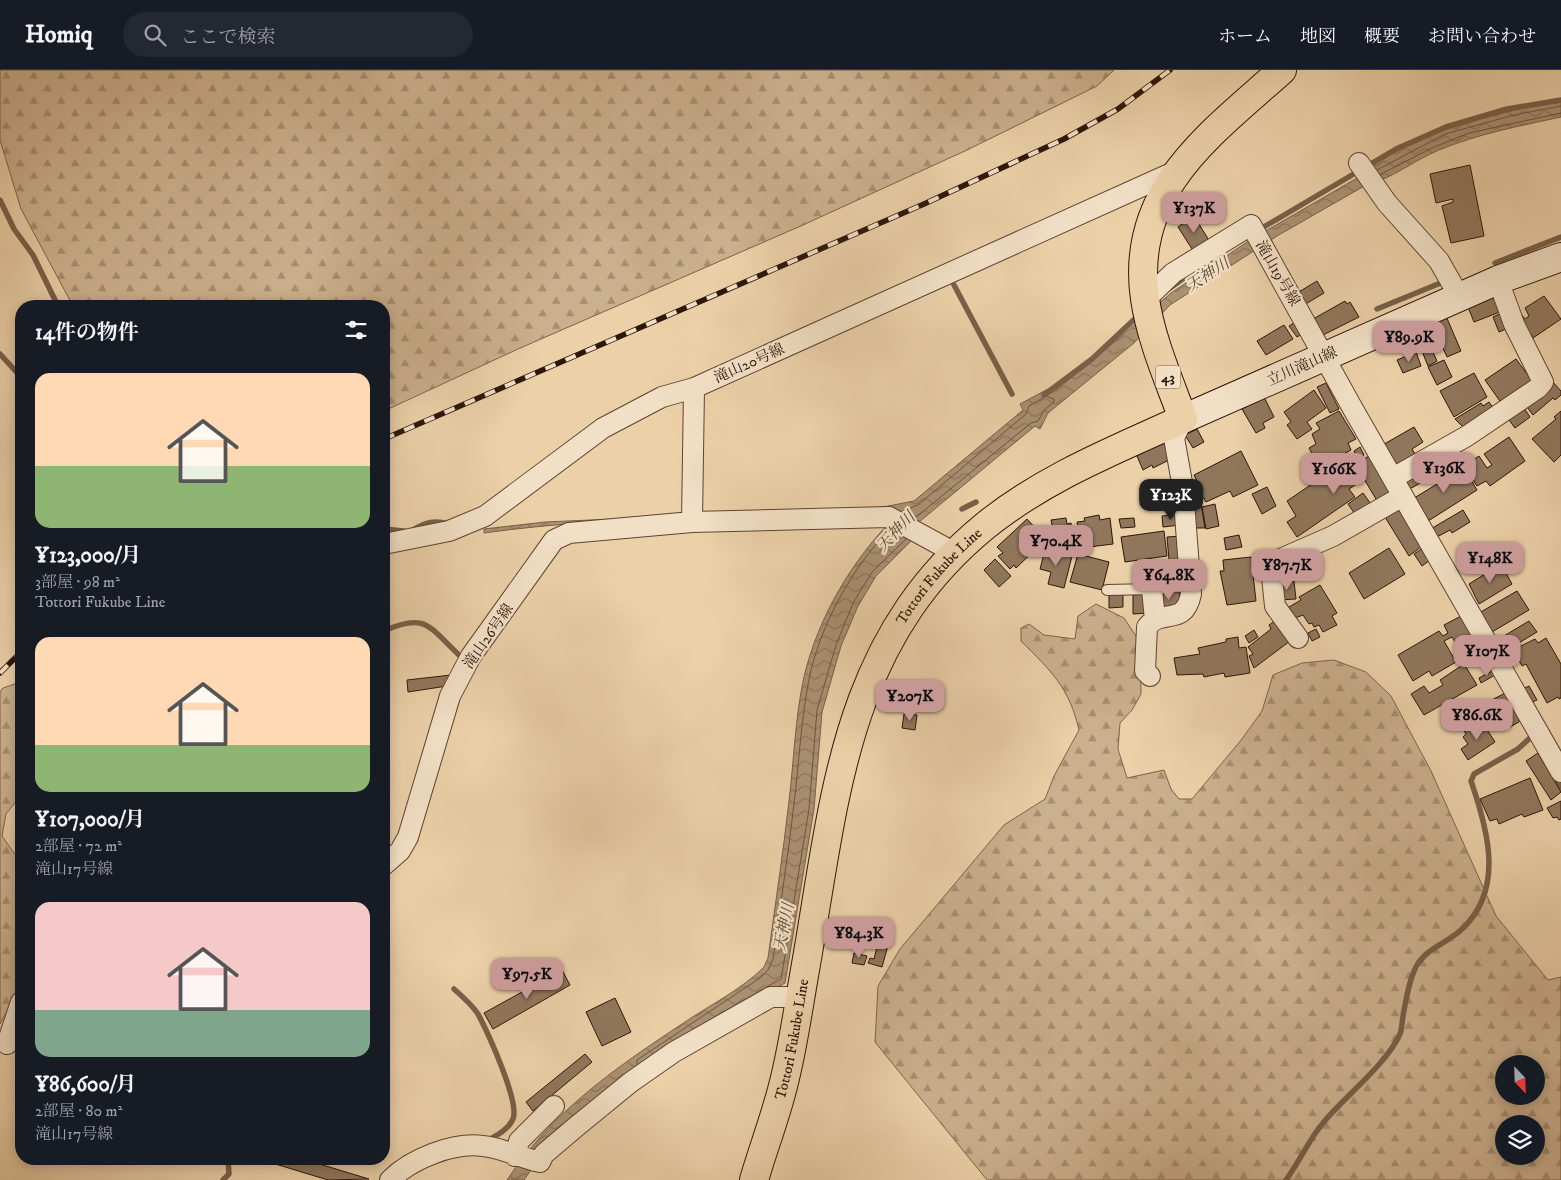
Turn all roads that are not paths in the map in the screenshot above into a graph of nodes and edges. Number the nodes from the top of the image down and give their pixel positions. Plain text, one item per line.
1 (1282, 70) edge
2 (1359, 163) dead end
3 (1176, 171) junction
4 (1561, 257) edge
5 (1498, 280) junction
6 (1459, 296) junction
7 (1146, 302) junction
8 (1324, 356) junction
9 (694, 388) junction
10 (1183, 419) junction
11 (1392, 478) junction
12 (1404, 496) junction
13 (692, 522) junction
14 (390, 543) edge
15 (955, 553) junction
16 (1190, 586) junction
17 (1107, 590) dead end
18 (1152, 590) junction
19 (1155, 620) junction
20 (1298, 638) dead end
21 (1150, 676) dead end
22 (1561, 772) edge
23 (390, 860) edge
24 (800, 997) junction
25 (15, 1023) edge
26 (9, 1044) edge
27 (554, 1106) dead end
28 (524, 1158) junction
29 (390, 1180) edge
30 (754, 1180) edge

1 - 3 main road, 43
2 - 6 street
3 - 7 main road, 43
3 - 9 street, 滝山20号線
4 - 5 street, 立川滝山線
5 - 6 street, 立川滝山線
5 - 11 street
6 - 8 street, 立川滝山線
7 - 8 street, 滝山19号線
7 - 10 main road, 43
8 - 10 street, 立川滝山線
8 - 11 street
9 - 13 street
9 - 14 street, 滝山20号線
10 - 15 main road, Tottori Fukube Line
10 - 16 street
11 - 12 street
12 - 20 street
12 - 22 street
13 - 15 street
13 - 23 street, 滝山26号線
15 - 24 main road, Tottori Fukube Line
16 - 18 lane
16 - 19 street
17 - 18 lane
18 - 19 street
19 - 21 street
24 - 28 street
24 - 30 main road, Tottori Fukube Line
25 - 26 street
27 - 28 street
28 - 29 street

